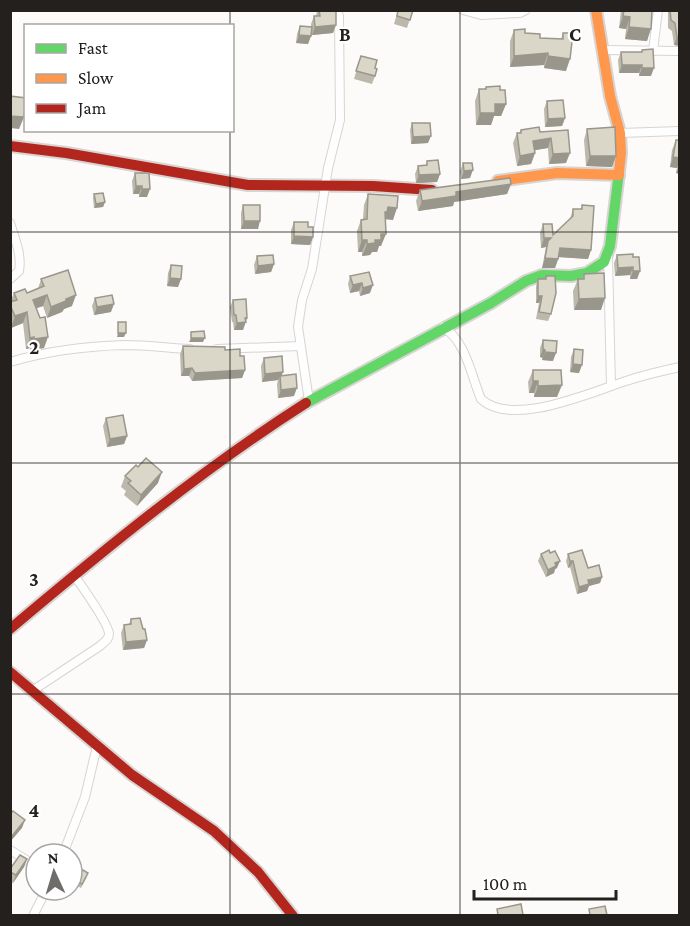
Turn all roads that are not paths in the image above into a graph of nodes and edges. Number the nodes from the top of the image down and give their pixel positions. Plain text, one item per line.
1 (338, 10) edge
2 (463, 10) edge
3 (526, 10) edge
4 (596, 10) edge
5 (658, 10) edge
6 (603, 50) junction
7 (653, 51) junction
8 (680, 51) edge
9 (680, 131) edge
10 (620, 133) junction
11 (10, 146) edge
12 (619, 175) junction
13 (488, 183) edge
14 (325, 187) junction
15 (448, 189) edge
16 (10, 223) edge
17 (608, 254) junction
18 (10, 279) edge
19 (443, 327) junction
20 (300, 346) junction
21 (10, 362) edge
22 (680, 367) edge
23 (611, 386) junction
24 (309, 401) junction
25 (74, 575) junction
26 (10, 629) edge
27 (10, 672) edge
28 (32, 691) junction
29 (98, 746) junction
30 (68, 842) edge
31 (10, 849) edge
32 (24, 858) edge
33 (293, 915) edge

1 - 14 street
2 - 3 street
4 - 6 street
5 - 7 street
6 - 7 street
6 - 10 street
7 - 8 street
9 - 10 street
10 - 12 street
11 - 14 street
12 - 13 street
12 - 17 street
14 - 15 street
14 - 20 street
16 - 18 street
17 - 19 street
17 - 23 street
19 - 23 street
19 - 24 street
20 - 21 street
20 - 24 street
22 - 23 street
24 - 25 street
25 - 26 street
25 - 28 street
27 - 28 street
28 - 29 street
29 - 30 street
29 - 33 street
31 - 32 street

